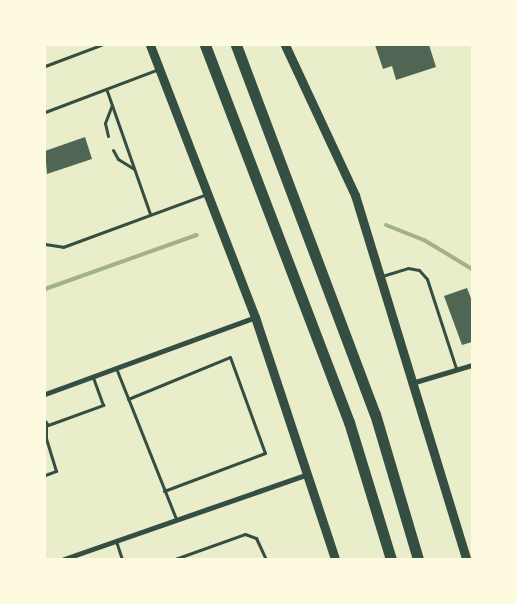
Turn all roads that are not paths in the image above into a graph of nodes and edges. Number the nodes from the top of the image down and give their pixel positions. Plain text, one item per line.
1 (101, 45) edge
2 (150, 45) edge
3 (205, 45) edge
4 (236, 45) edge
5 (285, 45) edge
6 (95, 46) edge
7 (45, 66) edge
8 (160, 69) junction
9 (107, 91) junction
10 (112, 104) junction
11 (45, 112) edge
12 (108, 136) dead end
13 (113, 150) dead end
14 (135, 169) junction
15 (207, 194) junction
16 (150, 214) junction
17 (45, 244) edge
18 (381, 276) junction
19 (255, 317) junction
20 (472, 365) edge
21 (116, 368) junction
22 (456, 368) junction
23 (92, 377) junction
24 (415, 382) junction
25 (45, 394) edge
26 (128, 398) junction
27 (46, 423) edge
28 (308, 474) junction
29 (45, 475) edge
30 (164, 491) junction
31 (176, 520) junction
32 (116, 541) junction
33 (472, 557) edge
34 (64, 559) edge
35 (122, 559) edge
36 (175, 559) edge
37 (266, 559) edge
38 (336, 559) edge
39 (391, 559) edge
40 (418, 559) edge
41 (466, 559) edge

1 - 6 lane
2 - 8 main road
3 - 39 highway
4 - 40 highway
5 - 18 main road
6 - 7 lane
8 - 9 lane
8 - 15 main road
9 - 10 lane
9 - 11 lane
10 - 12 lane
10 - 14 lane
13 - 14 lane
14 - 16 lane
15 - 16 lane
15 - 19 main road
16 - 17 lane
18 - 22 lane
18 - 24 main road
19 - 21 street
19 - 28 main road
20 - 22 street
21 - 23 street
21 - 26 lane
22 - 24 street
23 - 25 street
23 - 27 lane
24 - 41 main road
26 - 30 lane
26 - 30 lane
27 - 29 lane
28 - 31 street
28 - 38 main road
30 - 31 lane
31 - 32 street
32 - 34 street
32 - 35 lane
33 - 41 lane
36 - 37 lane

